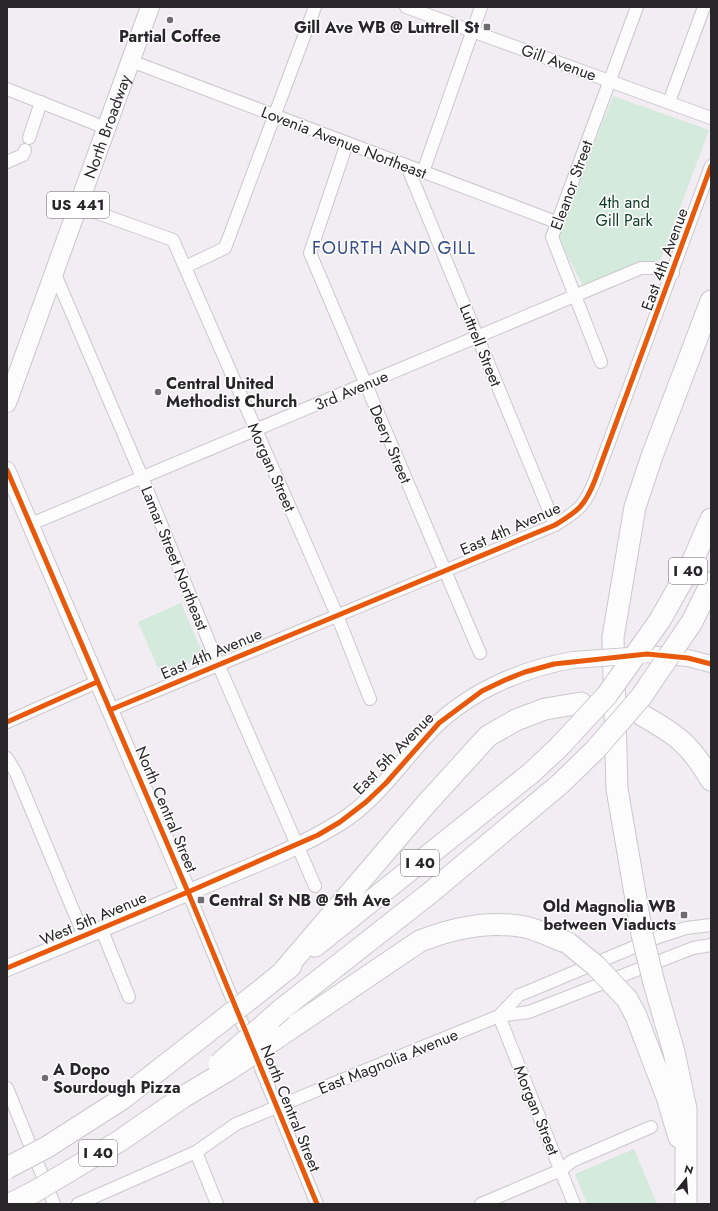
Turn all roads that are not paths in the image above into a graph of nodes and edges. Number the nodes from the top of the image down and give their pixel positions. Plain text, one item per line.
1 (150, 7) edge
2 (315, 7) edge
3 (406, 7) edge
4 (481, 7) edge
5 (637, 7) edge
6 (704, 7) edge
7 (471, 31) junction
8 (131, 61) junction
9 (609, 81) junction
10 (7, 89) edge
11 (41, 102) junction
12 (669, 102) junction
13 (274, 116) junction
14 (711, 118) edge
15 (106, 128) junction
16 (29, 138) dead end
17 (347, 143) junction
18 (25, 150) dead end
19 (7, 162) edge
20 (407, 166) junction
21 (711, 166) edge
22 (423, 172) junction
23 (78, 206) junction
24 (556, 222) junction
25 (185, 267) junction
26 (672, 273) junction
27 (55, 274) junction
28 (574, 297) junction
29 (711, 301) edge
30 (478, 337) junction
31 (601, 362) dead end
32 (366, 384) junction
33 (7, 404) edge
34 (256, 430) junction
35 (7, 470) edge
36 (142, 477) junction
37 (711, 519) edge
38 (31, 524) junction
39 (555, 525) junction
40 (445, 571) junction
41 (711, 583) edge
42 (336, 615) junction
43 (480, 653) dead end
44 (218, 664) junction
45 (711, 664) edge
46 (97, 682) junction
47 (370, 699) dead end
48 (110, 710) junction
49 (7, 722) edge
50 (7, 758) edge
51 (711, 780) edge
52 (297, 846) junction
53 (315, 886) dead end
54 (188, 892) junction
55 (711, 925) edge
56 (102, 928) junction
57 (84, 936) junction
58 (711, 945) edge
59 (7, 968) edge
60 (281, 974) junction
61 (129, 997) dead end
62 (499, 1016) junction
63 (7, 1088) edge
64 (183, 1097) junction
65 (276, 1107) junction
66 (650, 1127) dead end
67 (196, 1152) junction
68 (7, 1168) edge
69 (685, 1168) junction
70 (561, 1170) junction
71 (10, 1204) edge
72 (54, 1204) edge
73 (78, 1204) edge
74 (217, 1204) edge
75 (317, 1204) edge
76 (481, 1204) edge
77 (574, 1204) edge
78 (686, 1204) edge

1 - 8 main road, North Broadway / US 441
2 - 13 street
3 - 7 street, Gill Avenue
4 - 7 street
5 - 9 street, Eleanor Street
6 - 12 street
7 - 9 street, Gill Avenue
7 - 22 street
8 - 13 street, Lovenia Avenue Northeast
8 - 15 main road, North Broadway / US 441
9 - 12 street, Gill Avenue
9 - 24 street, Eleanor Street
10 - 11 street
11 - 15 street
11 - 16 street
12 - 14 street, Gill Avenue
13 - 17 street, Lovenia Avenue Northeast
13 - 25 street
15 - 23 main road, North Broadway / US 441
17 - 20 street, Lovenia Avenue Northeast
17 - 32 street, Deery Street
18 - 19 street
20 - 22 street, Lovenia Avenue Northeast
20 - 30 street, Luttrell Street
21 - 26 street, East 4th Avenue
22 - 24 street, Lovenia Avenue Northeast
23 - 25 street, Morgan Street
23 - 27 main road, North Broadway / US 441
24 - 28 street, Eleanor Street
25 - 34 street, Morgan Street
26 - 28 street, 3rd Avenue
26 - 39 street, East 4th Avenue
27 - 33 main road, North Broadway / US 441
27 - 36 street, Lamar Street Northeast
28 - 30 street, 3rd Avenue
28 - 31 street, Eleanor Street
29 - 69 highway, bridge
30 - 32 street, 3rd Avenue
30 - 39 street, Luttrell Street
32 - 34 street, 3rd Avenue
32 - 40 street, Deery Street
34 - 36 street, 3rd Avenue
34 - 42 street, Morgan Street
35 - 38 main road, North Central Street
36 - 38 street, 3rd Avenue
36 - 44 street, Lamar Street Northeast
37 - 60 highway, I 40, bridge
38 - 46 main road, North Central Street
39 - 40 street, East 4th Avenue
40 - 42 street, East 4th Avenue
40 - 43 street, Deery Street
41 - 64 highway, I 40, bridge
42 - 44 street, East 4th Avenue
42 - 47 street, Morgan Street
44 - 48 street, East 4th Avenue
44 - 52 street, Lamar Street Northeast
45 - 52 main road, East 5th Avenue, bridge
46 - 48 main road, North Central Street
46 - 49 street
48 - 54 main road, North Central Street
50 - 57 street
51 - 60 highway, bridge
52 - 53 street, Lamar Street Northeast
52 - 54 main road, East 5th Avenue
54 - 56 main road, West 5th Avenue
54 - 65 street, North Central Street
55 - 62 street, East Magnolia Avenue
56 - 57 main road, West 5th Avenue
56 - 61 street
57 - 59 main road, West 5th Avenue
58 - 62 street, East Magnolia Avenue
60 - 68 highway, I 40, bridge
62 - 65 street, East Magnolia Avenue
62 - 70 street, Morgan Street
63 - 72 street
64 - 69 highway, bridge
64 - 71 highway, I 40, bridge
65 - 67 street, East Magnolia Avenue
65 - 75 street, North Central Street
66 - 70 street
67 - 73 street, East Magnolia Avenue
67 - 74 street
69 - 78 highway
70 - 76 street
70 - 77 street, Morgan Street

